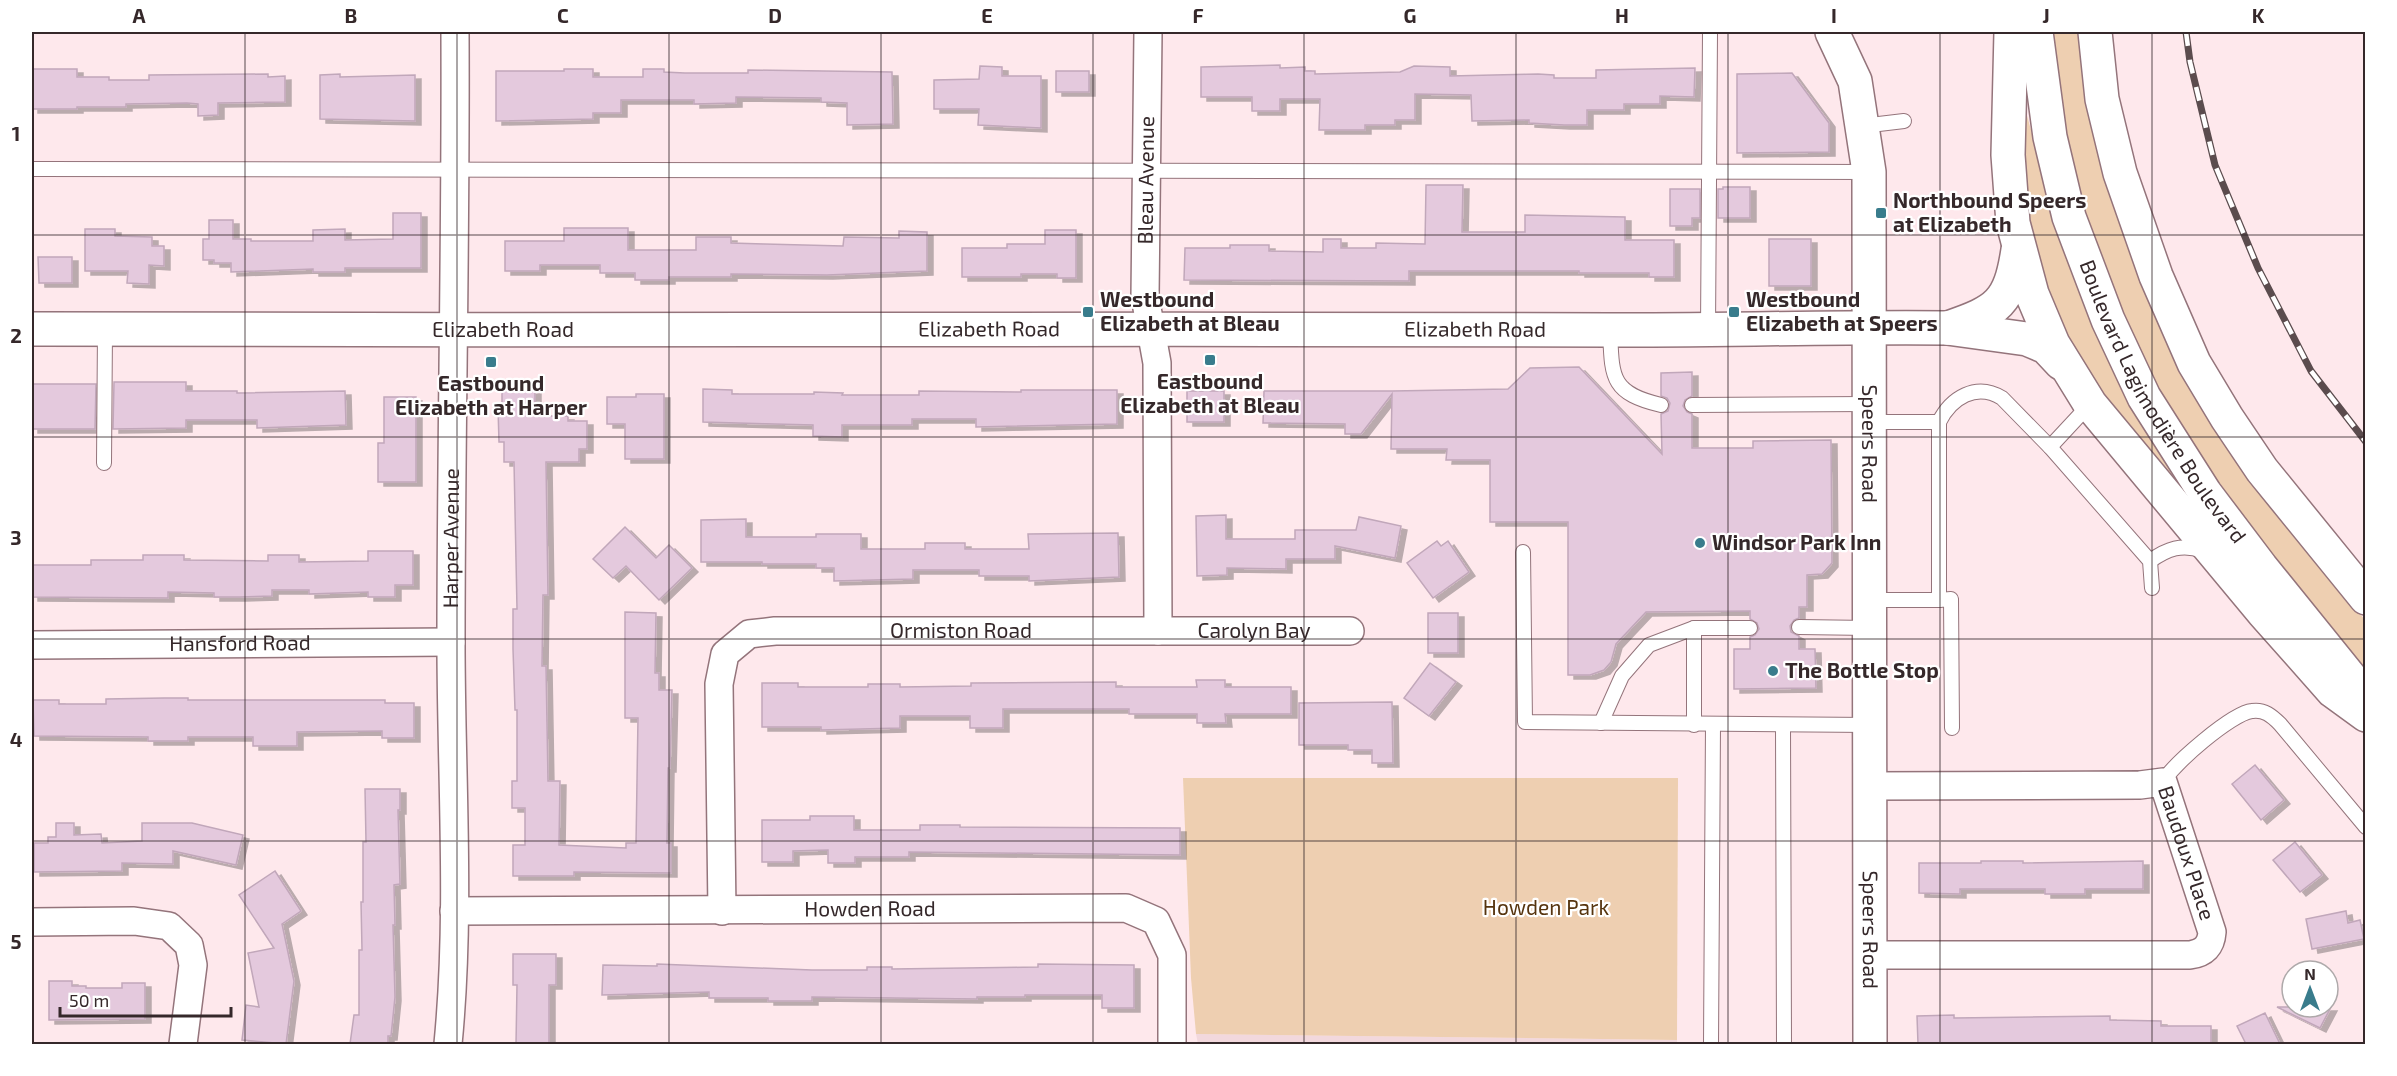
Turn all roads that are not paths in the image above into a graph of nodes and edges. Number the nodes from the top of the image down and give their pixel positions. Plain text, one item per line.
1 (455, 32) edge
2 (1148, 32) edge
3 (1710, 32) edge
4 (1832, 32) edge
5 (2011, 32) edge
6 (2036, 32) edge
7 (2095, 32) edge
8 (1904, 121) dead end
9 (1862, 126) junction
10 (32, 170) edge
11 (455, 170) junction
12 (1145, 172) junction
13 (1869, 172) junction
14 (1709, 173) junction
15 (2018, 250) junction
16 (1869, 327) junction
17 (1149, 328) junction
18 (1947, 328) junction
19 (32, 329) edge
20 (105, 330) junction
21 (1610, 330) junction
22 (1708, 330) junction
23 (455, 331) junction
24 (2067, 368) junction
25 (2090, 404) junction
26 (1661, 405) dead end
27 (1692, 405) dead end
28 (1869, 413) junction
29 (1939, 422) junction
30 (2050, 447) junction
31 (104, 463) dead end
32 (1523, 552) dead end
33 (2219, 560) junction
34 (2150, 561) junction
35 (2152, 588) dead end
36 (2366, 598) edge
37 (1939, 600) junction
38 (1870, 614) junction
39 (1799, 627) dead end
40 (1694, 628) junction
41 (1750, 628) dead end
42 (1158, 631) junction
43 (1350, 631) dead end
44 (451, 642) junction
45 (32, 645) edge
46 (2366, 696) edge
47 (2366, 715) edge
48 (1601, 723) junction
49 (1694, 725) junction
50 (1713, 725) junction
51 (1783, 725) junction
52 (1870, 725) junction
53 (1952, 728) dead end
54 (2163, 782) junction
55 (1870, 786) junction
56 (2366, 827) edge
57 (454, 911) junction
58 (722, 911) junction
59 (32, 922) edge
60 (1871, 955) junction
61 (183, 1044) edge
62 (448, 1044) edge
63 (1173, 1044) edge
64 (1711, 1044) edge
65 (1784, 1044) edge
66 (1870, 1044) edge

1 - 11 street, Harper Avenue
2 - 12 street, Bleau Avenue
3 - 14 lane
4 - 9 street, Speers Road
5 - 15 street
6 - 46 street, Boulevard Lagimodière Boulevard
7 - 36 street, Boulevard Lagimodière Boulevard
8 - 9 lane
9 - 13 street, Speers Road
10 - 11 lane
11 - 12 lane
11 - 23 street, Harper Avenue
12 - 14 lane
12 - 17 street, Bleau Avenue
13 - 14 lane
13 - 16 street, Speers Road
14 - 22 lane
15 - 18 street
15 - 24 street
16 - 18 street, Elizabeth Road
16 - 22 street, Elizabeth Road
16 - 28 street, Speers Road
17 - 21 street, Elizabeth Road
17 - 23 street, Elizabeth Road
17 - 42 street
18 - 24 street
19 - 20 street, Elizabeth Road
20 - 23 street, Elizabeth Road
20 - 31 lane
21 - 22 street, Elizabeth Road
21 - 26 lane
23 - 44 street, Harper Avenue
24 - 25 street
25 - 30 lane
25 - 33 street
27 - 28 lane
28 - 29 lane
28 - 38 street, Speers Road
29 - 30 lane
29 - 37 lane
30 - 34 lane
32 - 48 lane
33 - 34 lane
33 - 47 street
34 - 35 lane
37 - 38 lane
37 - 53 lane
38 - 39 lane
38 - 52 street, Speers Road
40 - 41 lane
40 - 48 lane
40 - 49 lane
42 - 43 street, Carolyn Bay
42 - 58 street, Ormiston Road
44 - 45 street, Hansford Road
44 - 57 street, Harper Avenue
48 - 49 lane
49 - 50 lane
50 - 51 lane
50 - 64 lane
51 - 52 lane
51 - 65 lane
52 - 55 street, Speers Road
54 - 55 street, Baudoux Place
54 - 56 lane
54 - 60 street, Baudoux Place
55 - 60 street, Speers Road
57 - 58 street, Howden Road
57 - 62 street, Harper Avenue
58 - 63 street, Howden Road
59 - 61 street
60 - 66 street, Speers Road

